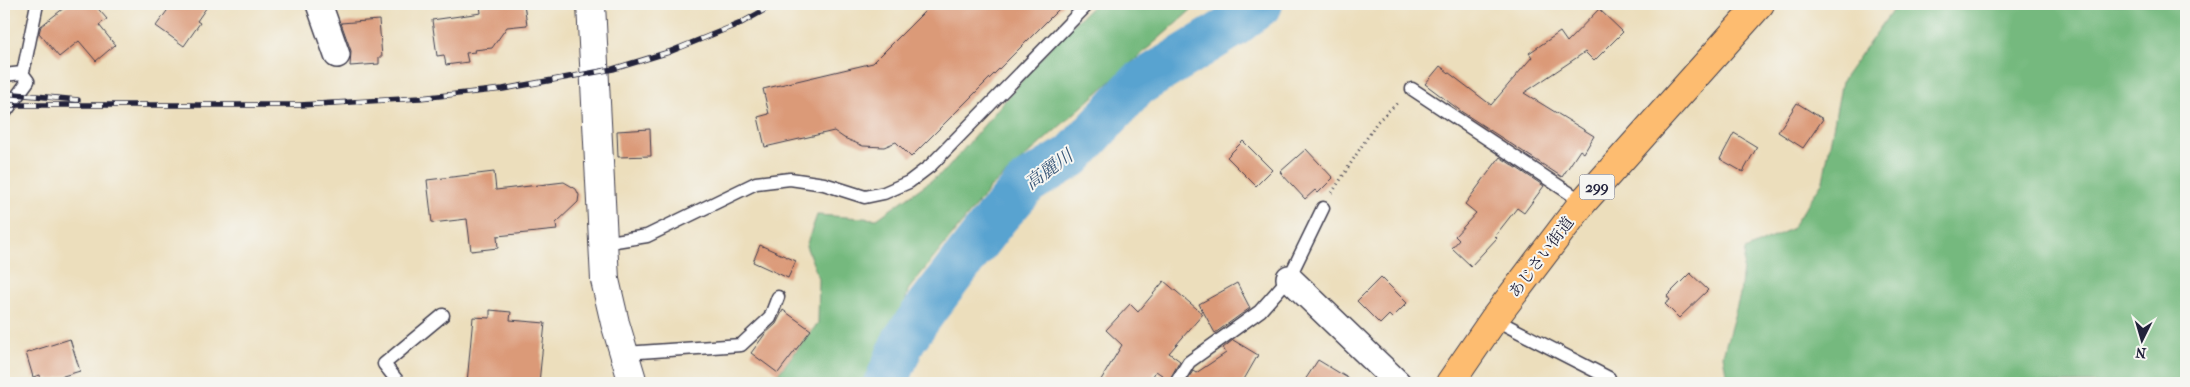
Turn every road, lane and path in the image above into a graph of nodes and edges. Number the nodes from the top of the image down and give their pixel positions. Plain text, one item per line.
1 (37, 4) edge
2 (320, 4) edge
3 (591, 4) edge
4 (1088, 4) edge
5 (1760, 4) edge
6 (337, 56) dead end
7 (22, 73) junction
8 (4, 74) edge
9 (1412, 89) joint
10 (4, 114) edge
11 (1583, 202) junction
12 (1323, 208) joint
13 (603, 243) junction
14 (1289, 278) junction
15 (778, 297) dead end
16 (443, 315) dead end
17 (1494, 319) junction
18 (625, 353) junction
19 (1610, 378) dead end
20 (399, 383) edge
21 (633, 383) edge
22 (1176, 383) edge
23 (1398, 383) edge
24 (1450, 383) edge

1 - 7 lane
2 - 6 street
3 - 13 street
4 - 13 lane
5 - 11 highway, あじさい街道 / 299
7 - 8 lane
7 - 10 lane
9 - 11 lane
9 - 12 path
11 - 17 highway, あじさい街道 / 299
12 - 14 lane
13 - 18 street
14 - 22 lane
14 - 23 street
15 - 18 lane
16 - 20 lane
17 - 19 lane
17 - 24 highway, あじさい街道 / 299
18 - 21 street

